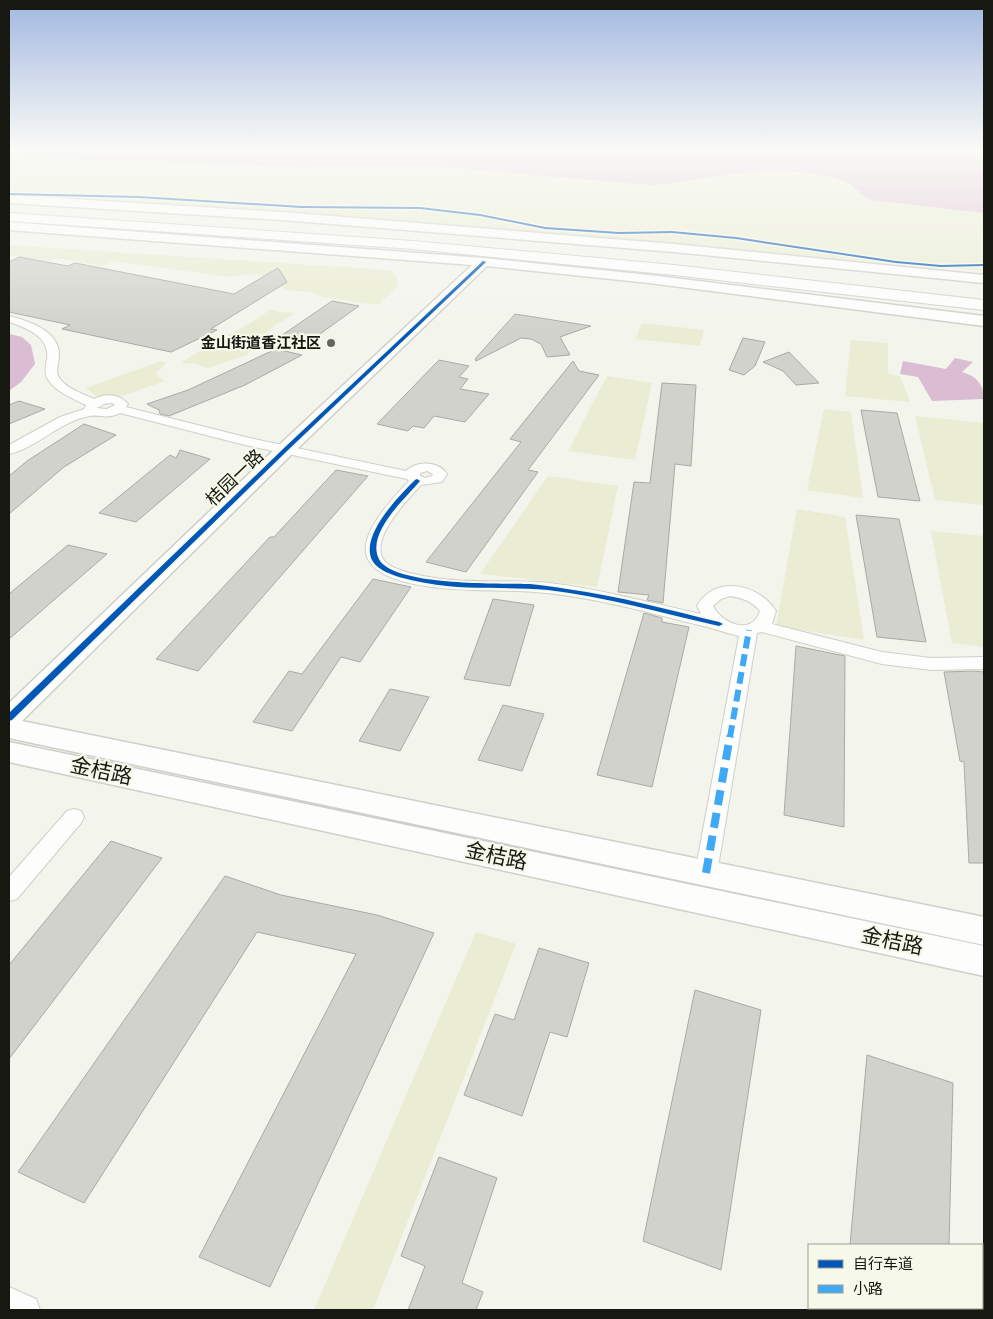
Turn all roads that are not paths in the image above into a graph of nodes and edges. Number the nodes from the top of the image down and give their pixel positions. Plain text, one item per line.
1 (66, 210) edge
2 (175, 210) edge
3 (10, 224) edge
4 (484, 262) junction
5 (674, 270) junction
6 (649, 279) junction
7 (984, 279) edge
8 (984, 294) edge
9 (849, 297) junction
10 (984, 305) edge
11 (984, 311) edge
12 (9, 319) edge
13 (984, 321) edge
14 (92, 408) junction
15 (290, 446) junction
16 (9, 450) edge
17 (719, 624) junction
18 (754, 628) junction
19 (984, 662) edge
20 (9, 718) edge
21 (9, 728) edge
22 (9, 752) edge
23 (74, 817) dead end
24 (706, 873) junction
25 (9, 892) edge
26 (984, 931) edge
27 (984, 961) edge
28 (9, 1302) edge
29 (25, 1310) edge

1 - 8 highway
2 - 7 main road
3 - 4 main road
3 - 5 highway
4 - 6 main road
4 - 15 main road, 桔园一路
5 - 9 highway
5 - 10 highway
6 - 9 highway
6 - 13 main road
9 - 11 highway
12 - 14 street
14 - 15 street
14 - 16 street
15 - 17 street
15 - 20 main road, 桔园一路
17 - 18 street
17 - 18 street
18 - 19 street
18 - 24 street
21 - 24 main road
22 - 27 main road, 金桔路
23 - 25 street
24 - 26 main road
28 - 29 street

